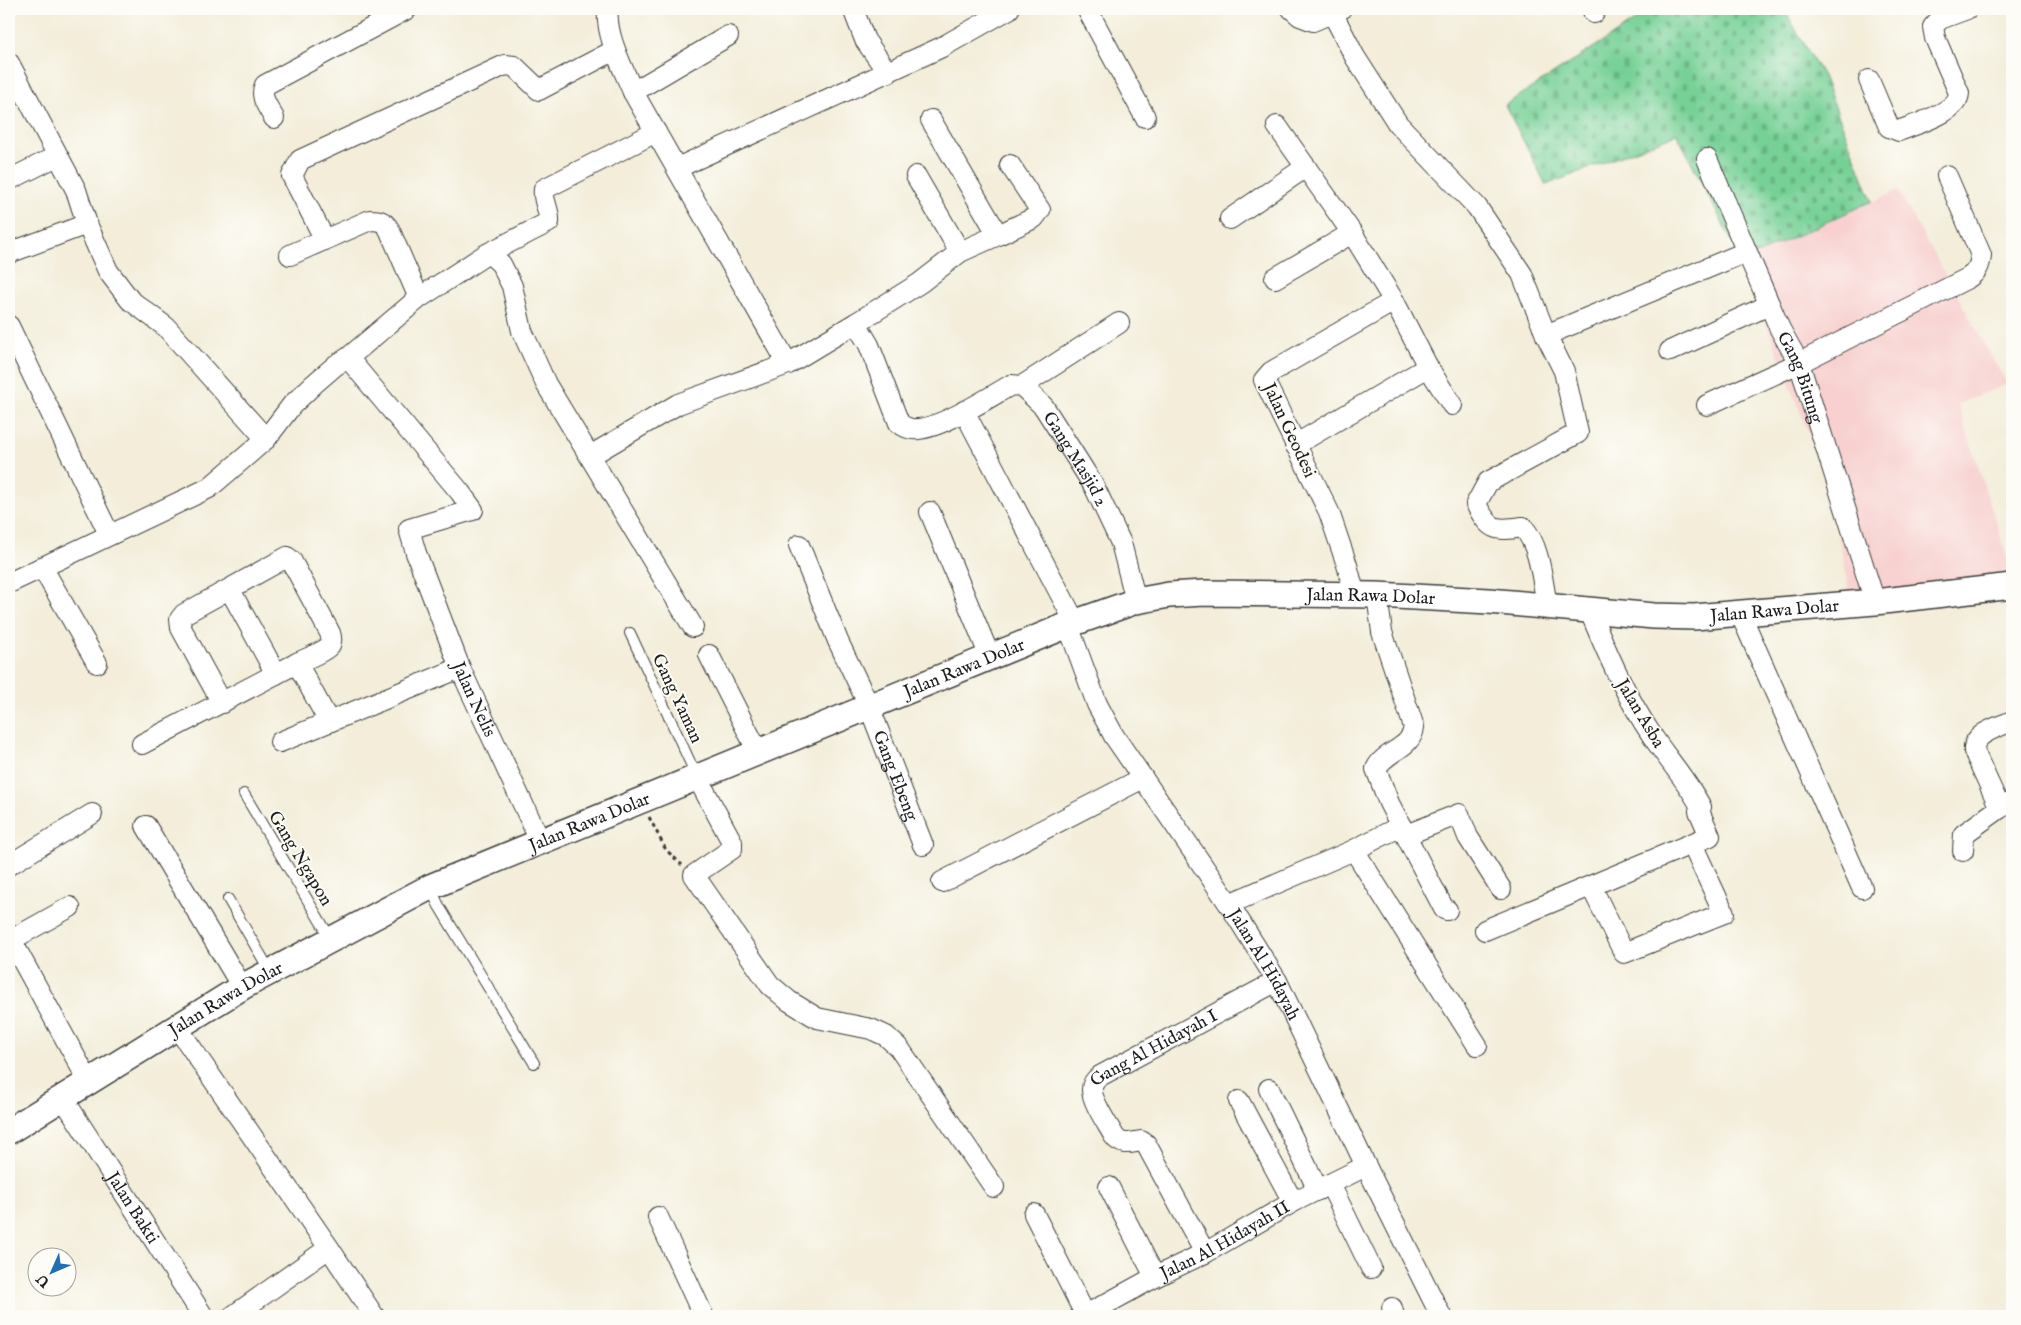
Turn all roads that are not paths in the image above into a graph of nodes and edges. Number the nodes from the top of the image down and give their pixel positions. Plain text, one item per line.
1 (407, 9) edge
2 (853, 9) edge
3 (1010, 9) edge
4 (1087, 9) edge
5 (1292, 9) edge
6 (1967, 9) edge
7 (612, 11) edge
8 (1337, 11) edge
9 (728, 36) dead end
10 (615, 50) junction
11 (888, 73) junction
12 (11, 74) edge
13 (1869, 80) dead end
14 (632, 92) junction
15 (1145, 117) dead end
16 (274, 118) dead end
17 (931, 120) dead end
18 (1277, 126) dead end
19 (656, 132) junction
20 (57, 156) junction
21 (1707, 159) dead end
22 (1010, 166) dead end
23 (1306, 167) junction
24 (677, 168) junction
25 (916, 176) dead end
26 (1947, 176) dead end
27 (9, 180) edge
28 (1230, 219) dead end
29 (87, 224) junction
30 (1352, 234) junction
31 (998, 235) junction
32 (325, 240) junction
33 (960, 252) junction
34 (1746, 252) junction
35 (9, 253) edge
36 (489, 253) junction
37 (290, 255) dead end
38 (1275, 278) dead end
39 (419, 298) junction
40 (1394, 301) junction
41 (1769, 305) junction
42 (856, 323) junction
43 (1119, 323) dead end
44 (9, 326) edge
45 (1546, 335) junction
46 (1670, 351) dead end
47 (348, 358) junction
48 (1799, 363) junction
49 (788, 364) junction
50 (1428, 366) junction
51 (1022, 386) junction
52 (1452, 405) dead end
53 (1707, 405) dead end
54 (964, 411) junction
55 (266, 439) junction
56 (1295, 446) junction
57 (590, 456) junction
58 (930, 512) dead end
59 (109, 534) junction
60 (799, 545) dead end
61 (42, 567) junction
62 (9, 583) edge
63 (2012, 586) edge
64 (230, 590) junction
65 (1366, 595) junction
66 (1136, 601) junction
67 (1875, 602) junction
68 (1547, 605) junction
69 (1589, 609) junction
70 (1740, 613) junction
71 (1072, 624) junction
72 (693, 627) dead end
73 (630, 634) dead end
74 (709, 655) dead end
75 (990, 657) junction
76 (97, 663) dead end
77 (297, 663) junction
78 (460, 668) junction
79 (276, 674) junction
80 (222, 703) junction
81 (869, 706) junction
82 (2012, 721) edge
83 (329, 722) junction
84 (280, 742) dead end
85 (142, 744) dead end
86 (758, 752) junction
87 (697, 777) junction
88 (1143, 778) junction
89 (244, 794) dead end
90 (2006, 805) edge
91 (92, 814) dead end
92 (146, 826) dead end
93 (1404, 830) junction
94 (540, 841) junction
95 (1692, 844) junction
96 (922, 845) dead end
97 (1354, 850) junction
98 (1963, 852) dead end
99 (9, 865) edge
100 (942, 882) dead end
101 (430, 886) junction
102 (1591, 886) junction
103 (1862, 888) dead end
104 (1502, 889) dead end
105 (228, 899) dead end
106 (1228, 904) junction
107 (70, 907) dead end
108 (1447, 910) dead end
109 (1486, 930) dead end
110 (10, 938) edge
111 (331, 939) junction
112 (270, 972) junction
113 (1277, 981) junction
114 (242, 987) junction
115 (177, 1027) junction
116 (1477, 1045) dead end
117 (534, 1063) dead end
118 (89, 1082) junction
119 (1269, 1089) dead end
120 (63, 1098) junction
121 (1239, 1101) dead end
122 (9, 1132) edge
123 (1366, 1166) junction
124 (994, 1187) dead end
125 (1109, 1187) dead end
126 (1324, 1187) junction
127 (1293, 1202) junction
128 (1034, 1214) dead end
129 (658, 1217) dead end
130 (329, 1248) junction
131 (1205, 1253) junction
132 (1371, 1268) dead end
133 (1155, 1277) junction
134 (203, 1316) edge
135 (234, 1316) edge
136 (374, 1316) edge
137 (702, 1316) edge
138 (1085, 1316) edge
139 (1441, 1316) edge

1 - 16 street
2 - 11 street
3 - 11 street
4 - 15 street
5 - 8 street
6 - 13 street
7 - 10 street
8 - 45 street
9 - 14 street
10 - 14 street
10 - 32 street
11 - 24 street
12 - 20 street
14 - 19 street
17 - 31 street
18 - 23 street
19 - 24 street
19 - 36 street
20 - 27 street
20 - 29 street
21 - 34 street, Gang Bitung
22 - 31 street
23 - 28 street
23 - 30 street
24 - 49 street
25 - 33 street
26 - 48 street
29 - 35 street
29 - 55 street
30 - 38 street
30 - 40 street
31 - 33 street
32 - 37 street
32 - 39 street
33 - 42 street
34 - 41 street, Gang Bitung
34 - 45 street
36 - 39 street
36 - 57 street
39 - 47 street
40 - 50 street
40 - 56 street, Jalan Geodesi
41 - 46 street
41 - 48 street, Gang Bitung
42 - 49 street
42 - 54 street
43 - 51 street
44 - 59 street
45 - 68 street
47 - 55 street
47 - 78 street, Jalan Nelis
48 - 53 street
48 - 67 street, Gang Bitung
49 - 57 street
50 - 52 street
50 - 56 street
51 - 54 street
51 - 66 street, Gang Masjid 2
54 - 71 street, Jalan Al Hidayah
55 - 59 street
56 - 65 street, Jalan Geodesi
57 - 72 street
58 - 75 street
59 - 61 street
60 - 81 street, Gang Ebeng
61 - 62 street
61 - 76 street
63 - 67 street, Jalan Rawa Dolar
64 - 77 street
64 - 79 street
64 - 80 street
65 - 66 street, Jalan Rawa Dolar
65 - 68 street, Jalan Rawa Dolar
65 - 93 street, Jalan Geodesi
66 - 71 street, Jalan Rawa Dolar
67 - 70 street, Jalan Rawa Dolar
68 - 69 street, Jalan Rawa Dolar
69 - 70 street, Jalan Rawa Dolar
69 - 95 street, Jalan Asba
70 - 103 street
71 - 75 street, Jalan Rawa Dolar
71 - 88 street, Jalan Al Hidayah
73 - 87 lane, Gang Yaman
74 - 86 street
75 - 81 street, Jalan Rawa Dolar
77 - 79 street
77 - 83 street
78 - 83 street
78 - 94 street, Jalan Nelis
79 - 80 street
80 - 85 street
81 - 86 street, Jalan Rawa Dolar
81 - 96 street, Gang Ebeng
82 - 90 street
83 - 84 street
86 - 87 street, Jalan Rawa Dolar
87 - 94 street, Jalan Rawa Dolar
87 - 124 street
88 - 100 street
88 - 106 street, Jalan Al Hidayah
89 - 111 lane, Gang Ngapon
90 - 98 street
91 - 99 street
92 - 114 street
93 - 97 street
93 - 104 street
93 - 108 street
94 - 101 street, Jalan Rawa Dolar
95 - 102 street
95 - 102 street
97 - 106 street
97 - 116 street
101 - 111 street, Jalan Rawa Dolar
101 - 117 lane
102 - 109 street
105 - 112 lane
106 - 113 street, Jalan Al Hidayah
107 - 110 street
110 - 118 street
111 - 112 street, Jalan Rawa Dolar
112 - 114 street, Jalan Rawa Dolar
113 - 123 street, Jalan Al Hidayah
113 - 131 street, Gang Al Hidayah I
114 - 115 street, Jalan Rawa Dolar
115 - 118 street, Jalan Rawa Dolar
115 - 130 street
118 - 120 street, Jalan Rawa Dolar
119 - 126 street
120 - 122 street, Jalan Rawa Dolar
120 - 134 street, Jalan Bakti
121 - 127 street
123 - 126 street, Jalan Al Hidayah II
123 - 139 street, Jalan Al Hidayah
125 - 133 street
126 - 127 street, Jalan Al Hidayah II
126 - 132 street
127 - 131 street, Jalan Al Hidayah II
128 - 138 street
129 - 137 street
130 - 135 street
130 - 136 street
131 - 133 street, Jalan Al Hidayah II
133 - 138 street, Jalan Al Hidayah II

